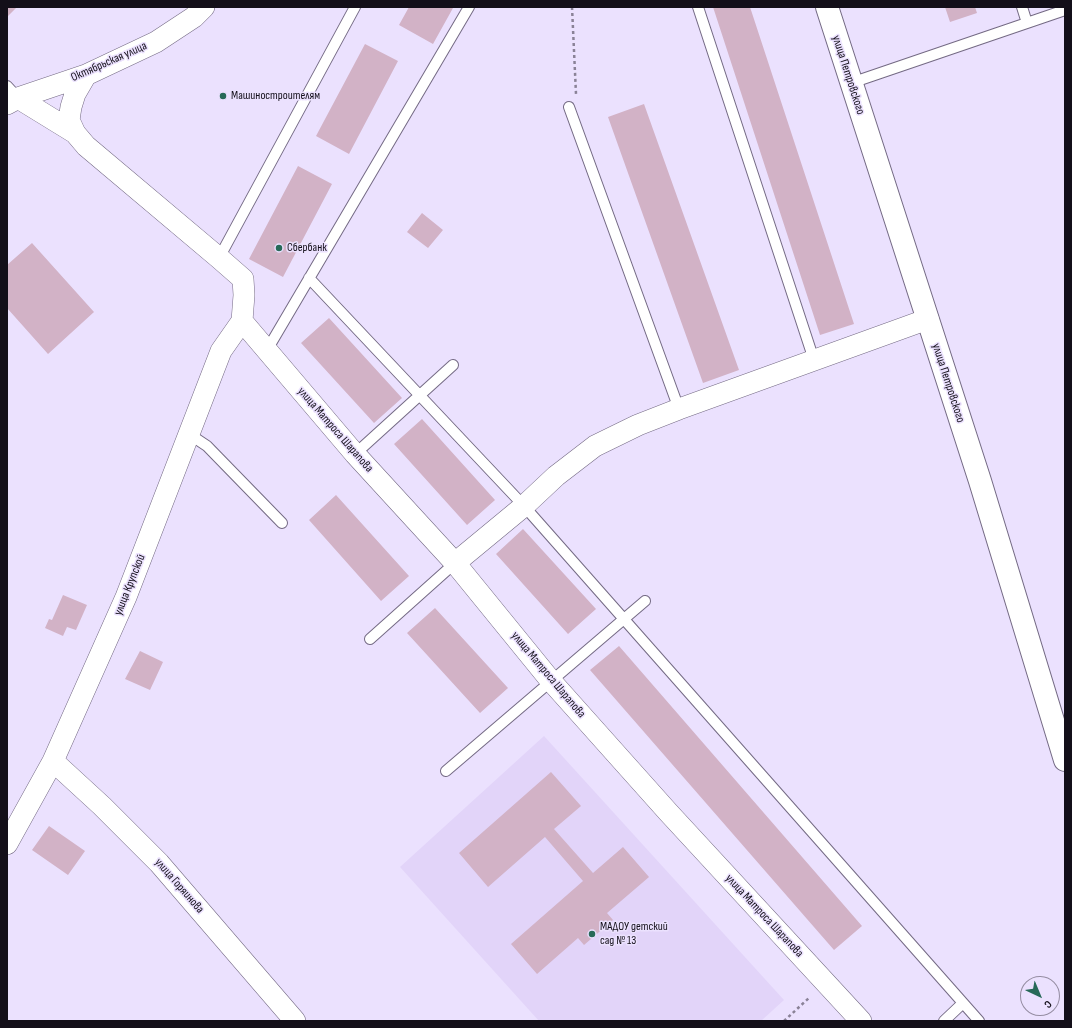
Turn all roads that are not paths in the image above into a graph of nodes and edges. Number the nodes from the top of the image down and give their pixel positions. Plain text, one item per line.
1 (204, 7) edge
2 (355, 7) edge
3 (469, 7) edge
4 (698, 7) edge
5 (827, 7) edge
6 (1022, 7) edge
7 (1065, 10) edge
8 (1027, 23) junction
9 (86, 75) junction
10 (851, 83) junction
11 (11, 96) edge
12 (569, 106) road end
13 (75, 133) junction
14 (220, 258) junction
15 (309, 278) junction
16 (928, 319) junction
17 (242, 322) junction
18 (267, 350) junction
19 (814, 360) junction
20 (453, 366) dead end
21 (420, 396) junction
22 (679, 409) junction
23 (189, 434) junction
24 (355, 454) junction
25 (524, 506) junction
26 (282, 523) dead end
27 (455, 563) junction
28 (645, 601) dead end
29 (624, 619) junction
30 (370, 639) dead end
31 (551, 681) junction
32 (53, 760) junction
33 (1065, 760) edge
34 (446, 771) dead end
35 (7, 844) edge
36 (963, 1003) junction
37 (295, 1021) edge
38 (861, 1021) edge
39 (944, 1021) edge
40 (979, 1021) edge

1 - 9 street, Октябрьская улица
2 - 14 lane
3 - 15 lane
4 - 19 lane
5 - 10 street, улица Петровского
6 - 8 lane
7 - 8 lane
8 - 10 lane
9 - 11 street, Октябрьская улица
9 - 13 street
10 - 16 street, улица Петровского
11 - 13 street
12 - 22 lane
13 - 14 street
14 - 17 street
15 - 18 lane
15 - 21 lane
16 - 19 street
16 - 33 street, улица Петровского
17 - 18 street, улица Матроса Шарапова
17 - 23 street, улица Крупской
18 - 24 street, улица Матроса Шарапова
19 - 22 street
20 - 21 lane
21 - 24 lane
21 - 25 lane
22 - 25 street
23 - 26 lane
23 - 32 street, улица Крупской
24 - 27 street, улица Матроса Шарапова
25 - 27 street
25 - 29 lane
27 - 30 lane
27 - 31 street, улица Матроса Шарапова
28 - 29 lane
29 - 31 lane
29 - 36 lane
31 - 34 lane
31 - 38 street, улица Матроса Шарапова
32 - 35 street, улица Крупской
32 - 37 street, улица Горяинова
36 - 39 lane
36 - 40 lane

